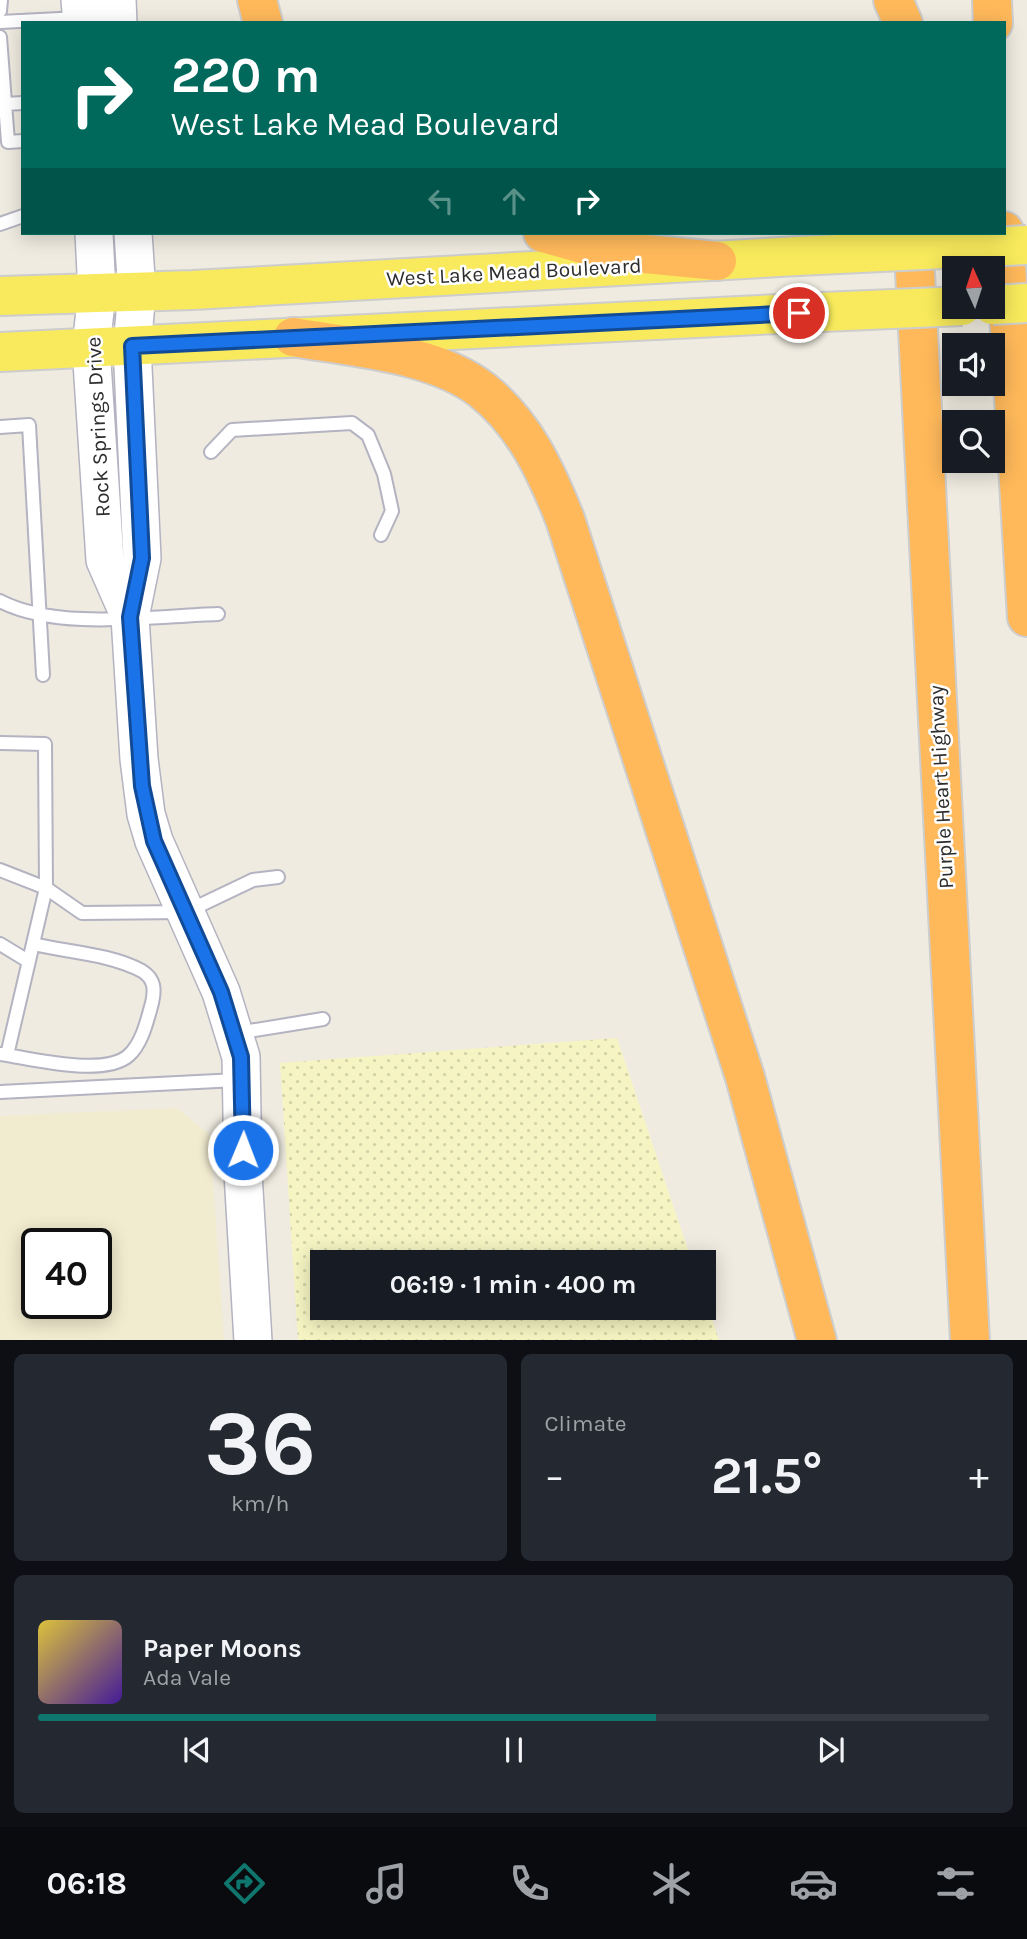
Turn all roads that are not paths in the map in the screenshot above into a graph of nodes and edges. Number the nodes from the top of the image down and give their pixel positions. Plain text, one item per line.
1 (1, 0) edge
2 (117, 0) edge
3 (257, 0) edge
4 (893, 0) edge
5 (903, 0) edge
6 (992, 0) edge
7 (0, 11) edge
8 (81, 14) edge
9 (118, 21) edge
10 (263, 21) edge
11 (903, 21) edge
12 (904, 21) edge
13 (993, 21) edge
14 (0, 22) edge
15 (0, 37) edge
16 (21, 103) edge
17 (5, 104) junction
18 (4, 143) edge
19 (21, 216) edge
20 (0, 219) edge
21 (94, 235) edge
22 (133, 235) edge
23 (550, 235) edge
24 (913, 235) edge
25 (1004, 235) edge
26 (1027, 245) edge
27 (717, 261) junction
28 (97, 293) junction
29 (136, 293) junction
30 (0, 296) edge
31 (1027, 303) edge
32 (1005, 304) edge
33 (942, 307) edge
34 (293, 337) junction
35 (132, 346) junction
36 (91, 347) junction
37 (0, 352) edge
38 (0, 427) edge
39 (211, 452) dead end
40 (1023, 477) edge
41 (381, 536) dead end
42 (0, 601) edge
43 (38, 614) junction
44 (218, 614) dead end
45 (130, 617) junction
46 (1027, 617) edge
47 (43, 675) dead end
48 (0, 743) edge
49 (0, 870) edge
50 (278, 877) dead end
51 (46, 888) junction
52 (186, 912) junction
53 (0, 944) edge
54 (33, 944) junction
55 (29, 961) junction
56 (323, 1019) dead end
57 (234, 1034) junction
58 (4, 1054) edge
59 (244, 1080) junction
60 (0, 1092) edge
61 (253, 1340) edge
62 (817, 1340) edge
63 (970, 1340) edge

1 - 7 lane
2 - 9 street
3 - 10 highway
4 - 11 highway
5 - 12 highway
6 - 13 highway
8 - 14 lane
15 - 17 lane
16 - 17 lane
17 - 18 lane
19 - 20 lane
21 - 28 street, Rock Springs Drive
22 - 29 street, Rock Springs Drive
23 - 27 highway
24 - 63 highway, Purple Heart Highway
25 - 40 highway
26 - 27 main road, West Lake Mead Boulevard, bridge
27 - 29 main road, West Lake Mead Boulevard
28 - 29 main road, West Lake Mead Boulevard
28 - 30 main road, West Lake Mead Boulevard
28 - 36 street, Rock Springs Drive
29 - 35 street, Rock Springs Drive
31 - 32 main road, bridge
33 - 34 main road, bridge
34 - 35 main road
34 - 62 highway
35 - 36 main road
35 - 45 street, Rock Springs Drive
36 - 37 main road
36 - 45 street, Rock Springs Drive
38 - 43 lane
39 - 41 lane
40 - 46 highway
42 - 43 lane
43 - 45 lane
43 - 47 lane
44 - 45 lane
45 - 52 street, Rock Springs Drive
48 - 51 lane
49 - 51 lane
50 - 52 lane
51 - 52 lane
51 - 54 lane
52 - 57 street, Rock Springs Drive
53 - 55 lane
54 - 55 lane
54 - 58 lane
55 - 58 lane
56 - 57 lane
57 - 59 street, Rock Springs Drive
59 - 60 lane
59 - 61 street, Rock Springs Drive

